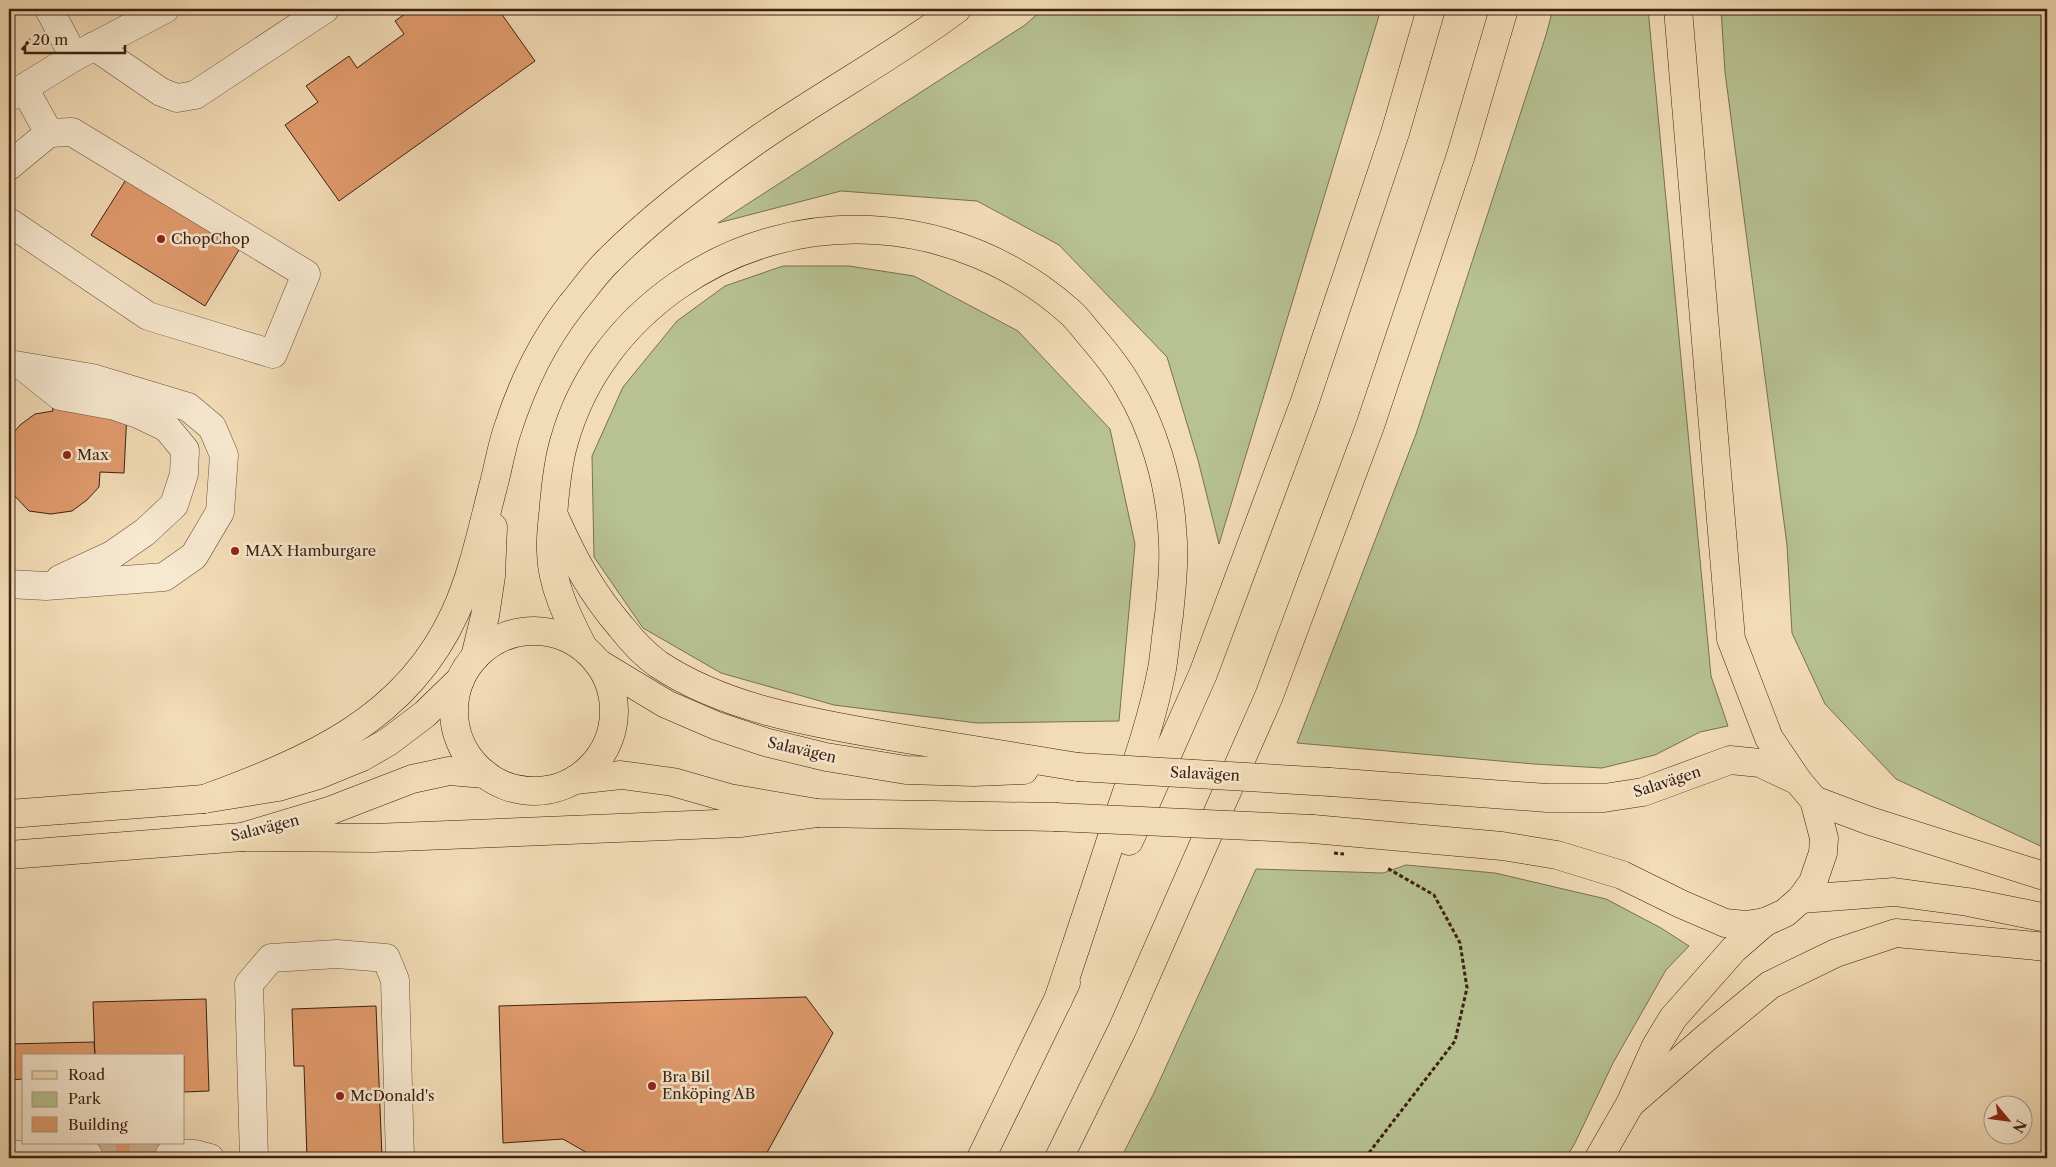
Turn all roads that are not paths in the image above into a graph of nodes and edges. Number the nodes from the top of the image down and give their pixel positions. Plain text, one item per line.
1 (49, 9) edge
2 (165, 9) edge
3 (326, 9) edge
4 (957, 9) edge
5 (1431, 9) edge
6 (1504, 9) edge
7 (1678, 9) edge
8 (84, 51) junction
9 (16, 93) edge
10 (49, 133) junction
11 (9, 166) edge
12 (9, 222) edge
13 (15, 365) edge
14 (494, 486) junction
15 (554, 516) junction
16 (9, 584) edge
17 (46, 586) junction
18 (590, 655) junction
19 (474, 657) junction
20 (460, 680) junction
21 (1078, 767) junction
22 (485, 774) junction
23 (575, 780) junction
24 (1806, 791) junction
25 (204, 799) junction
26 (817, 812) junction
27 (9, 814) edge
28 (242, 838) junction
29 (9, 855) edge
30 (2047, 876) edge
31 (1801, 899) junction
32 (2047, 918) edge
33 (1765, 922) junction
34 (2047, 947) edge
35 (1058, 1000) junction
36 (1630, 1104) junction
37 (170, 1154) dead end
38 (9, 1155) edge
39 (88, 1155) dead end
40 (210, 1158) edge
41 (254, 1158) edge
42 (400, 1158) edge
43 (981, 1158) edge
44 (1059, 1158) edge
45 (1599, 1158) edge

1 - 8 street
2 - 8 street
3 - 8 street
4 - 14 main road
5 - 35 main road
6 - 44 main road
7 - 24 main road
8 - 9 street
9 - 10 street
10 - 11 street
10 - 12 street
13 - 17 street
13 - 17 street
14 - 19 main road
14 - 25 main road
15 - 18 main road
15 - 21 main road
15 - 35 main road
16 - 17 street
18 - 19 main road
18 - 21 main road, Salavägen
18 - 23 main road
19 - 20 main road
20 - 22 main road
20 - 25 main road
21 - 24 main road, Salavägen, bridge
22 - 23 main road
22 - 28 main road, Salavägen
23 - 26 main road
24 - 30 main road, Salavägen
24 - 31 main road
25 - 27 main road
26 - 28 main road
26 - 33 main road, bridge
28 - 29 main road, Salavägen
31 - 32 main road
31 - 33 main road
33 - 36 main road
34 - 36 main road
35 - 43 main road
36 - 45 main road
37 - 40 street
38 - 39 street
41 - 42 street

